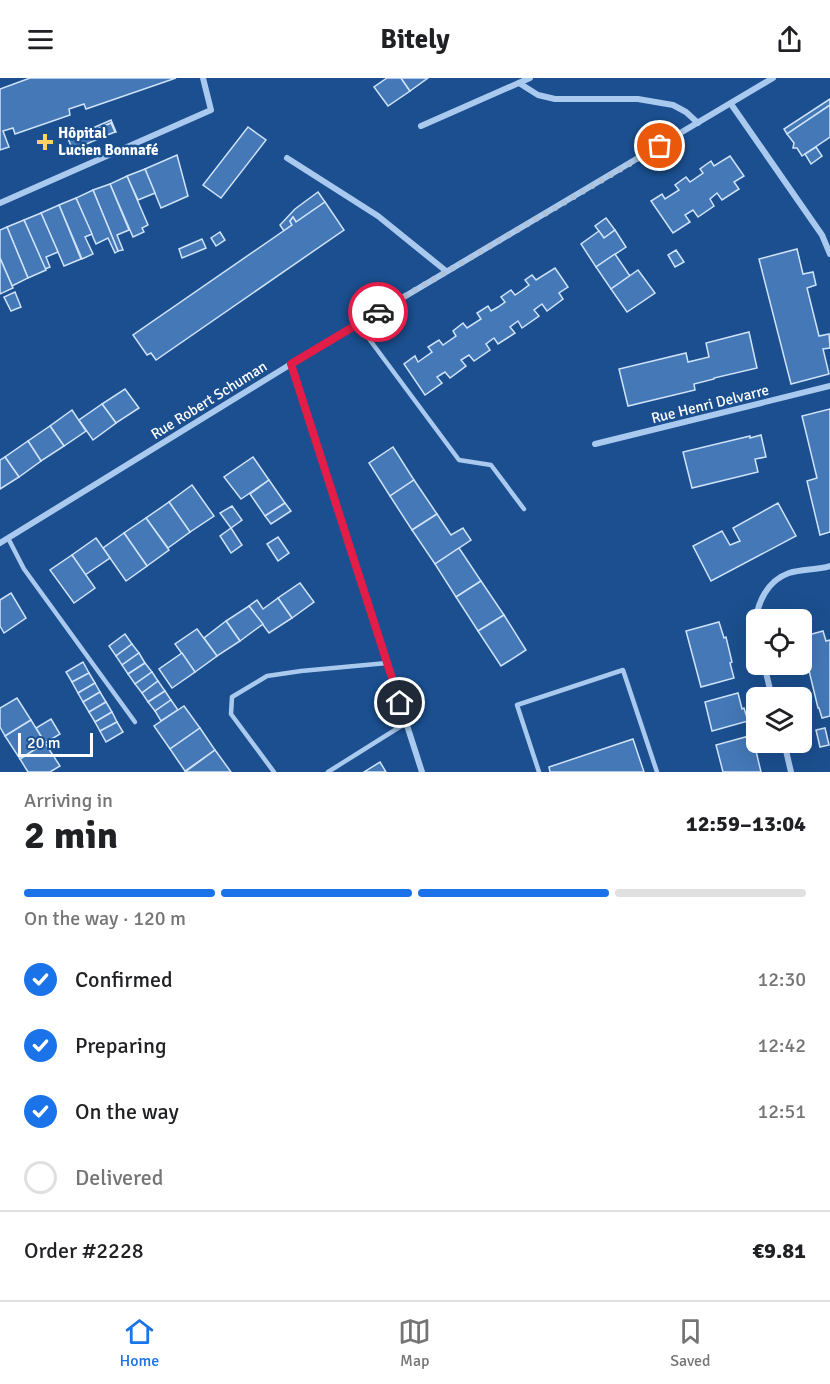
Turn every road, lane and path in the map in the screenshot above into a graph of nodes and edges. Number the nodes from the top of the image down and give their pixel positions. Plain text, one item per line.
1 (203, 78) edge
2 (530, 78) edge
3 (773, 78) edge
4 (519, 83) junction
5 (731, 104) junction
6 (698, 123) junction
7 (421, 126) dead end
8 (287, 158) dead end
9 (0, 203) edge
10 (830, 254) edge
11 (446, 272) junction
12 (358, 324) junction
13 (291, 364) junction
14 (830, 386) edge
15 (596, 444) dead end
16 (524, 509) dead end
17 (8, 538) junction
18 (0, 543) edge
19 (830, 566) edge
20 (758, 609) edge
21 (387, 663) junction
22 (135, 722) dead end
23 (406, 723) junction
24 (787, 753) edge
25 (274, 772) edge
26 (328, 772) edge
27 (422, 772) edge
28 (539, 772) edge
29 (657, 772) edge
30 (791, 772) edge

1 - 9 street
2 - 4 street
3 - 5 street, Rue Robert Schuman
4 - 6 street
4 - 7 street
5 - 6 street, Rue Robert Schuman
5 - 10 street
6 - 11 street, Rue Robert Schuman
8 - 11 street
11 - 12 street, Rue Robert Schuman
12 - 13 street, Rue Robert Schuman
12 - 16 lane
13 - 17 street, Rue Robert Schuman
13 - 21 street
14 - 15 street, Rue Henri Delvarre
17 - 18 street, Rue Robert Schuman
17 - 22 lane
19 - 20 street
21 - 23 street
21 - 25 lane
23 - 26 lane
23 - 27 street
24 - 30 street
28 - 29 lane

